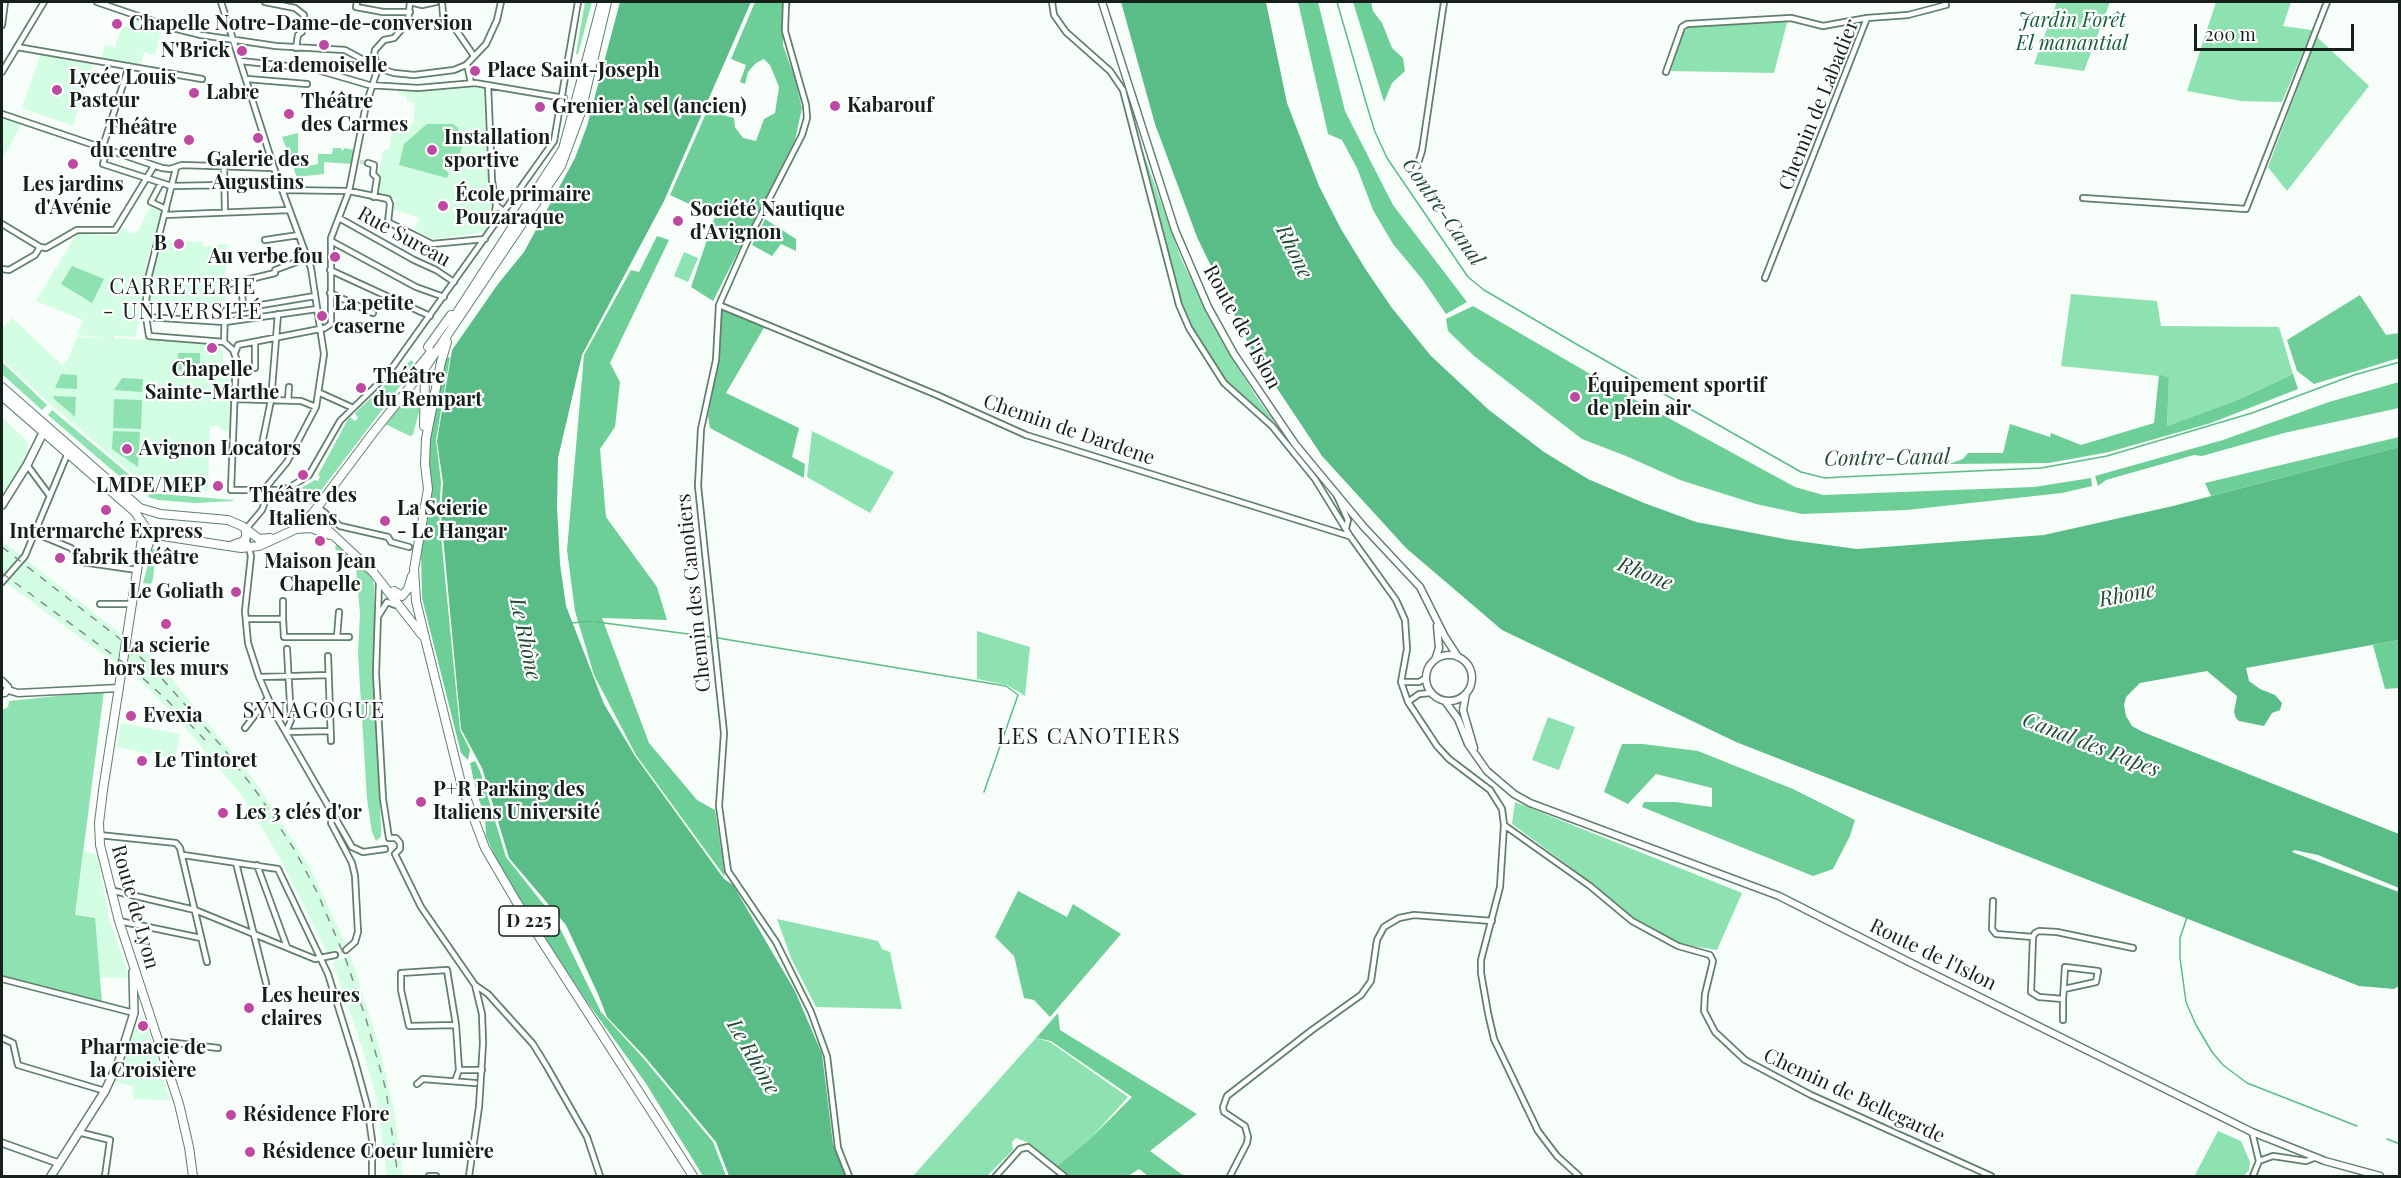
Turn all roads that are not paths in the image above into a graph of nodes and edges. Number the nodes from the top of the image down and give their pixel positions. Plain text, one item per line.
1 (5, 2) edge
2 (44, 2) edge
3 (100, 2) edge
4 (221, 2) edge
5 (268, 2) edge
6 (357, 2) edge
7 (410, 2) edge
8 (436, 2) edge
9 (442, 2) edge
10 (501, 2) edge
11 (578, 2) edge
12 (602, 2) edge
13 (607, 2) edge
14 (786, 2) edge
15 (1052, 2) edge
16 (1102, 2) edge
17 (1444, 2) edge
18 (1946, 2) edge
19 (2327, 2) edge
20 (410, 12) junction
21 (1867, 18) junction
22 (2, 24) edge
23 (232, 40) junction
24 (17, 47) junction
25 (296, 48) junction
26 (474, 56) junction
27 (240, 60) junction
28 (467, 64) junction
29 (129, 66) junction
30 (377, 66) junction
31 (2, 70) edge
32 (1666, 72) dead end
33 (201, 79) dead end
34 (247, 79) junction
35 (471, 83) junction
36 (307, 84) dead end
37 (488, 85) junction
38 (374, 86) junction
39 (564, 98) junction
40 (577, 100) junction
41 (2, 114) edge
42 (111, 122) junction
43 (139, 131) dead end
44 (105, 149) junction
45 (368, 164) dead end
46 (154, 166) junction
47 (224, 166) junction
48 (176, 168) junction
49 (274, 168) junction
50 (1414, 175) dead end
51 (147, 178) junction
52 (161, 183) junction
53 (280, 184) junction
54 (224, 185) junction
55 (171, 186) junction
56 (283, 190) junction
57 (349, 191) junction
58 (374, 197) junction
59 (2083, 198) dead end
60 (496, 205) junction
61 (289, 210) junction
62 (165, 212) junction
63 (503, 212) junction
64 (225, 213) junction
65 (339, 218) junction
66 (519, 223) junction
67 (2, 224) edge
68 (492, 228) junction
69 (299, 235) junction
70 (485, 239) junction
71 (265, 240) dead end
72 (331, 241) junction
73 (40, 247) junction
74 (307, 258) junction
75 (2, 269) edge
76 (330, 270) junction
77 (1766, 278) dead end
78 (241, 282) junction
79 (454, 282) junction
80 (225, 285) dead end
81 (474, 285) junction
82 (330, 293) junction
83 (315, 296) junction
84 (444, 297) junction
85 (243, 304) dead end
86 (719, 305) junction
87 (317, 309) junction
88 (373, 313) dead end
89 (278, 314) junction
90 (430, 316) junction
91 (460, 316) junction
92 (146, 317) junction
93 (225, 322) junction
94 (320, 329) junction
95 (277, 337) junction
96 (224, 342) junction
97 (255, 343) junction
98 (428, 347) dead end
99 (235, 353) junction
100 (236, 370) junction
101 (425, 371) junction
102 (411, 377) junction
103 (2, 387) edge
104 (289, 387) dead end
105 (320, 393) junction
106 (2, 396) edge
107 (235, 399) junction
108 (272, 400) junction
109 (288, 400) junction
110 (316, 407) junction
111 (351, 407) junction
112 (41, 423) junction
113 (429, 424) junction
114 (43, 433) junction
115 (55, 435) junction
116 (261, 449) dead end
117 (68, 455) junction
118 (27, 465) junction
119 (267, 489) junction
120 (1336, 493) junction
121 (50, 496) junction
122 (425, 503) junction
123 (2, 505) edge
124 (140, 508) junction
125 (316, 510) junction
126 (160, 514) junction
127 (144, 527) junction
128 (1346, 528) junction
129 (294, 530) junction
130 (35, 533) junction
131 (246, 533) junction
132 (1350, 536) junction
133 (156, 537) junction
134 (336, 538) junction
135 (224, 545) junction
136 (409, 547) dead end
137 (250, 548) junction
138 (414, 569) junction
139 (138, 570) junction
140 (379, 579) junction
141 (2, 582) edge
142 (283, 601) dead end
143 (100, 604) dead end
144 (132, 604) junction
145 (339, 612) dead end
146 (378, 617) junction
147 (410, 618) junction
148 (246, 619) junction
149 (283, 619) junction
150 (1437, 623) junction
151 (337, 637) junction
152 (349, 637) dead end
153 (425, 638) junction
154 (287, 649) dead end
155 (328, 656) dead end
156 (1458, 657) junction
157 (1435, 660) junction
158 (328, 675) junction
159 (288, 676) junction
160 (259, 677) junction
161 (1426, 678) junction
162 (2, 681) edge
163 (1401, 682) junction
164 (119, 688) junction
165 (5, 692) edge
166 (1431, 693) junction
167 (1466, 694) junction
168 (268, 698) junction
169 (1444, 701) junction
170 (1408, 702) junction
171 (245, 728) dead end
172 (330, 731) junction
173 (286, 732) junction
174 (331, 741) dead end
175 (1477, 757) junction
176 (333, 816) junction
177 (1504, 825) junction
178 (99, 835) junction
179 (389, 838) junction
180 (385, 849) junction
181 (395, 854) junction
182 (183, 855) junction
183 (236, 863) junction
184 (256, 865) junction
185 (110, 890) junction
186 (1993, 901) dead end
187 (195, 910) junction
188 (119, 921) junction
189 (1492, 921) junction
190 (253, 933) junction
191 (2033, 937) junction
192 (201, 938) junction
193 (287, 947) junction
194 (2133, 948) dead end
195 (346, 950) tunnel mouth
196 (335, 955) tunnel mouth
197 (322, 959) junction
198 (132, 960) junction
199 (207, 962) dead end
200 (2, 979) edge
201 (266, 983) dead end
202 (476, 985) junction
203 (2064, 989) junction
204 (2063, 999) junction
205 (147, 1006) junction
206 (134, 1013) junction
207 (2063, 1020) dead end
208 (456, 1025) junction
209 (2, 1038) edge
210 (159, 1041) junction
211 (218, 1048) dead end
212 (459, 1070) junction
213 (482, 1070) junction
214 (455, 1081) junction
215 (475, 1083) dead end
216 (417, 1084) dead end
217 (105, 1091) junction
218 (78, 1132) junction
219 (2252, 1132) junction
220 (2, 1143) edge
221 (2314, 1158) junction
222 (2259, 1161) junction
223 (58, 1163) junction
224 (51, 1176) edge
225 (105, 1176) edge
226 (192, 1176) edge
227 (372, 1176) edge
228 (429, 1176) edge
229 (436, 1176) edge
230 (469, 1176) edge
231 (600, 1176) edge
232 (693, 1176) edge
233 (849, 1176) edge
234 (996, 1176) edge
235 (1064, 1176) edge
236 (1230, 1176) edge
237 (1579, 1176) edge
238 (1991, 1176) edge
239 (2253, 1176) edge
240 (2380, 1176) edge

1 - 22 street
2 - 24 street
3 - 23 street
4 - 23 street
5 - 25 street
6 - 20 street
7 - 8 street
7 - 20 street
9 - 26 street
10 - 26 street
11 - 39 street
12 - 40 main road
13 - 40 main road
14 - 86 street, Chemin des Canotiers
15 - 128 street
16 - 120 street, Route de l'Islon
17 - 50 street
18 - 21 street, Chemin de Labadier
19 - 59 street
20 - 30 street
21 - 32 street
21 - 77 street, Chemin de Labadier
23 - 25 street
23 - 27 street
24 - 29 street
24 - 31 street
25 - 30 street
26 - 28 street
27 - 34 street
27 - 38 street
28 - 30 street
28 - 35 street
29 - 33 street
29 - 42 street
30 - 38 street
34 - 36 street
34 - 49 street
35 - 37 street
35 - 38 street
37 - 39 street
37 - 60 street
38 - 57 street
39 - 63 street
40 - 66 main road
40 - 66 main road
41 - 44 street
42 - 43 street
42 - 44 street
44 - 46 street
44 - 51 street
45 - 58 street
46 - 48 street
46 - 51 street
47 - 48 street
47 - 49 street
47 - 54 street
48 - 55 street
49 - 53 street
51 - 52 street
51 - 73 street
52 - 55 street
52 - 62 street
53 - 54 street
53 - 56 street
54 - 55 street
54 - 64 street
55 - 62 street
56 - 57 street
56 - 61 street
57 - 58 street
57 - 65 street
58 - 70 street
60 - 63 street
60 - 68 street
61 - 64 street
61 - 69 street
62 - 64 street
62 - 92 street
63 - 66 street
63 - 68 street
65 - 72 street
65 - 79 street, Rue Sureau
66 - 81 main road
66 - 91 main road
67 - 73 street
68 - 70 street
69 - 71 street
69 - 74 street
70 - 79 street
72 - 76 street
72 - 84 street
73 - 75 street
74 - 78 street
74 - 83 street
76 - 82 street
76 - 90 street
78 - 80 street
78 - 85 street
79 - 84 street
81 - 98 main road
81 - 102 main road
82 - 88 street
82 - 94 street
83 - 87 street
83 - 93 street
84 - 90 street
86 - 132 street, Chemin de Dardene
86 - 233 street, Chemin des Canotiers
87 - 89 street
87 - 94 street
89 - 93 street
89 - 95 street
90 - 111 street
91 - 101 main road
91 - 113 main road
92 - 93 street
92 - 96 street
93 - 96 street
94 - 95 street
94 - 105 street
95 - 97 street
95 - 108 street
96 - 99 street
97 - 99 street
97 - 100 street
99 - 100 street
100 - 107 street
101 - 102 main road
101 - 113 main road
101 - 122 main road
101 - 125 main road
102 - 131 main road
103 - 112 main road
104 - 109 street
105 - 110 street
105 - 111 street
106 - 114 main road
107 - 108 street
107 - 119 street
108 - 109 street
108 - 116 street
109 - 110 street
110 - 119 street
111 - 119 street
112 - 114 main road
112 - 115 main road
113 - 122 main road, D 225
114 - 115 main road
114 - 117 main road
114 - 118 main road
115 - 124 main road
117 - 121 street
117 - 127 main road, Route de Lyon
118 - 121 street
118 - 123 main road
119 - 131 street
120 - 128 street
120 - 150 street, Route de l'Islon
121 - 130 street
122 - 138 main road, D 225
124 - 126 main road
124 - 127 main road, Route de Lyon
125 - 129 main road
125 - 134 main road
125 - 136 street
126 - 127 main road
126 - 131 main road
127 - 133 main road
127 - 139 main road, Route de Lyon
128 - 132 street
129 - 134 main road
129 - 137 main road
130 - 139 street
130 - 141 street
131 - 135 main road
131 - 137 street
132 - 163 street
133 - 135 main road
133 - 139 main road, Route de Lyon
134 - 140 main road
135 - 137 main road
137 - 148 street
138 - 140 main road
138 - 153 main road, D 225
139 - 144 main road, Route de Lyon
140 - 146 street
140 - 147 main road
142 - 149 street
143 - 144 street
144 - 164 main road, Route de Lyon
145 - 151 street
146 - 147 street
146 - 179 street
147 - 153 main road
148 - 149 street
148 - 160 street
149 - 151 street
150 - 156 street, Route de l'Islon
150 - 157 street, Route de l'Islon
151 - 152 street
153 - 232 main road, D 225
154 - 159 street
155 - 158 street
156 - 157 street
156 - 167 street
157 - 161 street
158 - 159 street
158 - 172 street
159 - 160 street
159 - 173 street
160 - 168 street
161 - 163 street
161 - 166 street
162 - 165 street
163 - 170 street
164 - 165 street
164 - 178 main road, Route de Lyon
166 - 169 street
166 - 170 street
167 - 169 street
167 - 175 street, Route de l'Islon
168 - 171 street
168 - 173 street
169 - 175 street, Route de l'Islon
170 - 177 street
172 - 173 street
172 - 174 street
173 - 176 street
175 - 219 street, Route de l'Islon
176 - 180 street
176 - 195 street
177 - 189 street
177 - 238 street, Chemin de Bellegarde
178 - 182 street
178 - 185 main road, Route de Lyon
179 - 180 street
179 - 181 street
180 - 181 street
181 - 202 street
182 - 183 street
182 - 187 street
183 - 184 street
183 - 190 street
184 - 193 street
184 - 197 street
185 - 187 street
185 - 188 main road, Route de Lyon
186 - 191 street
187 - 190 street
187 - 192 street
188 - 192 street
188 - 198 main road, Route de Lyon
189 - 236 street
189 - 237 street
190 - 193 street
190 - 201 street
191 - 194 street
191 - 204 street
192 - 199 street
193 - 197 street
196 - 197 street
197 - 227 street
198 - 205 main road, Route de Lyon
198 - 206 main road
200 - 206 street
202 - 213 street
202 - 231 street
203 - 203 street
203 - 204 street
204 - 207 street
205 - 206 main road
205 - 210 main road, Route de Lyon
206 - 217 main road
208 - 208 street
208 - 212 street
209 - 217 street
210 - 211 street
210 - 226 main road, Route de Lyon
212 - 213 street
212 - 214 street
213 - 230 street
214 - 215 street
214 - 216 street
217 - 218 main road
218 - 223 main road
218 - 225 street
219 - 221 street, Route de l'Islon
219 - 222 street
220 - 223 street
221 - 222 street
221 - 240 street, Route de l'Islon
222 - 239 street
223 - 224 main road
228 - 229 street
234 - 235 street

